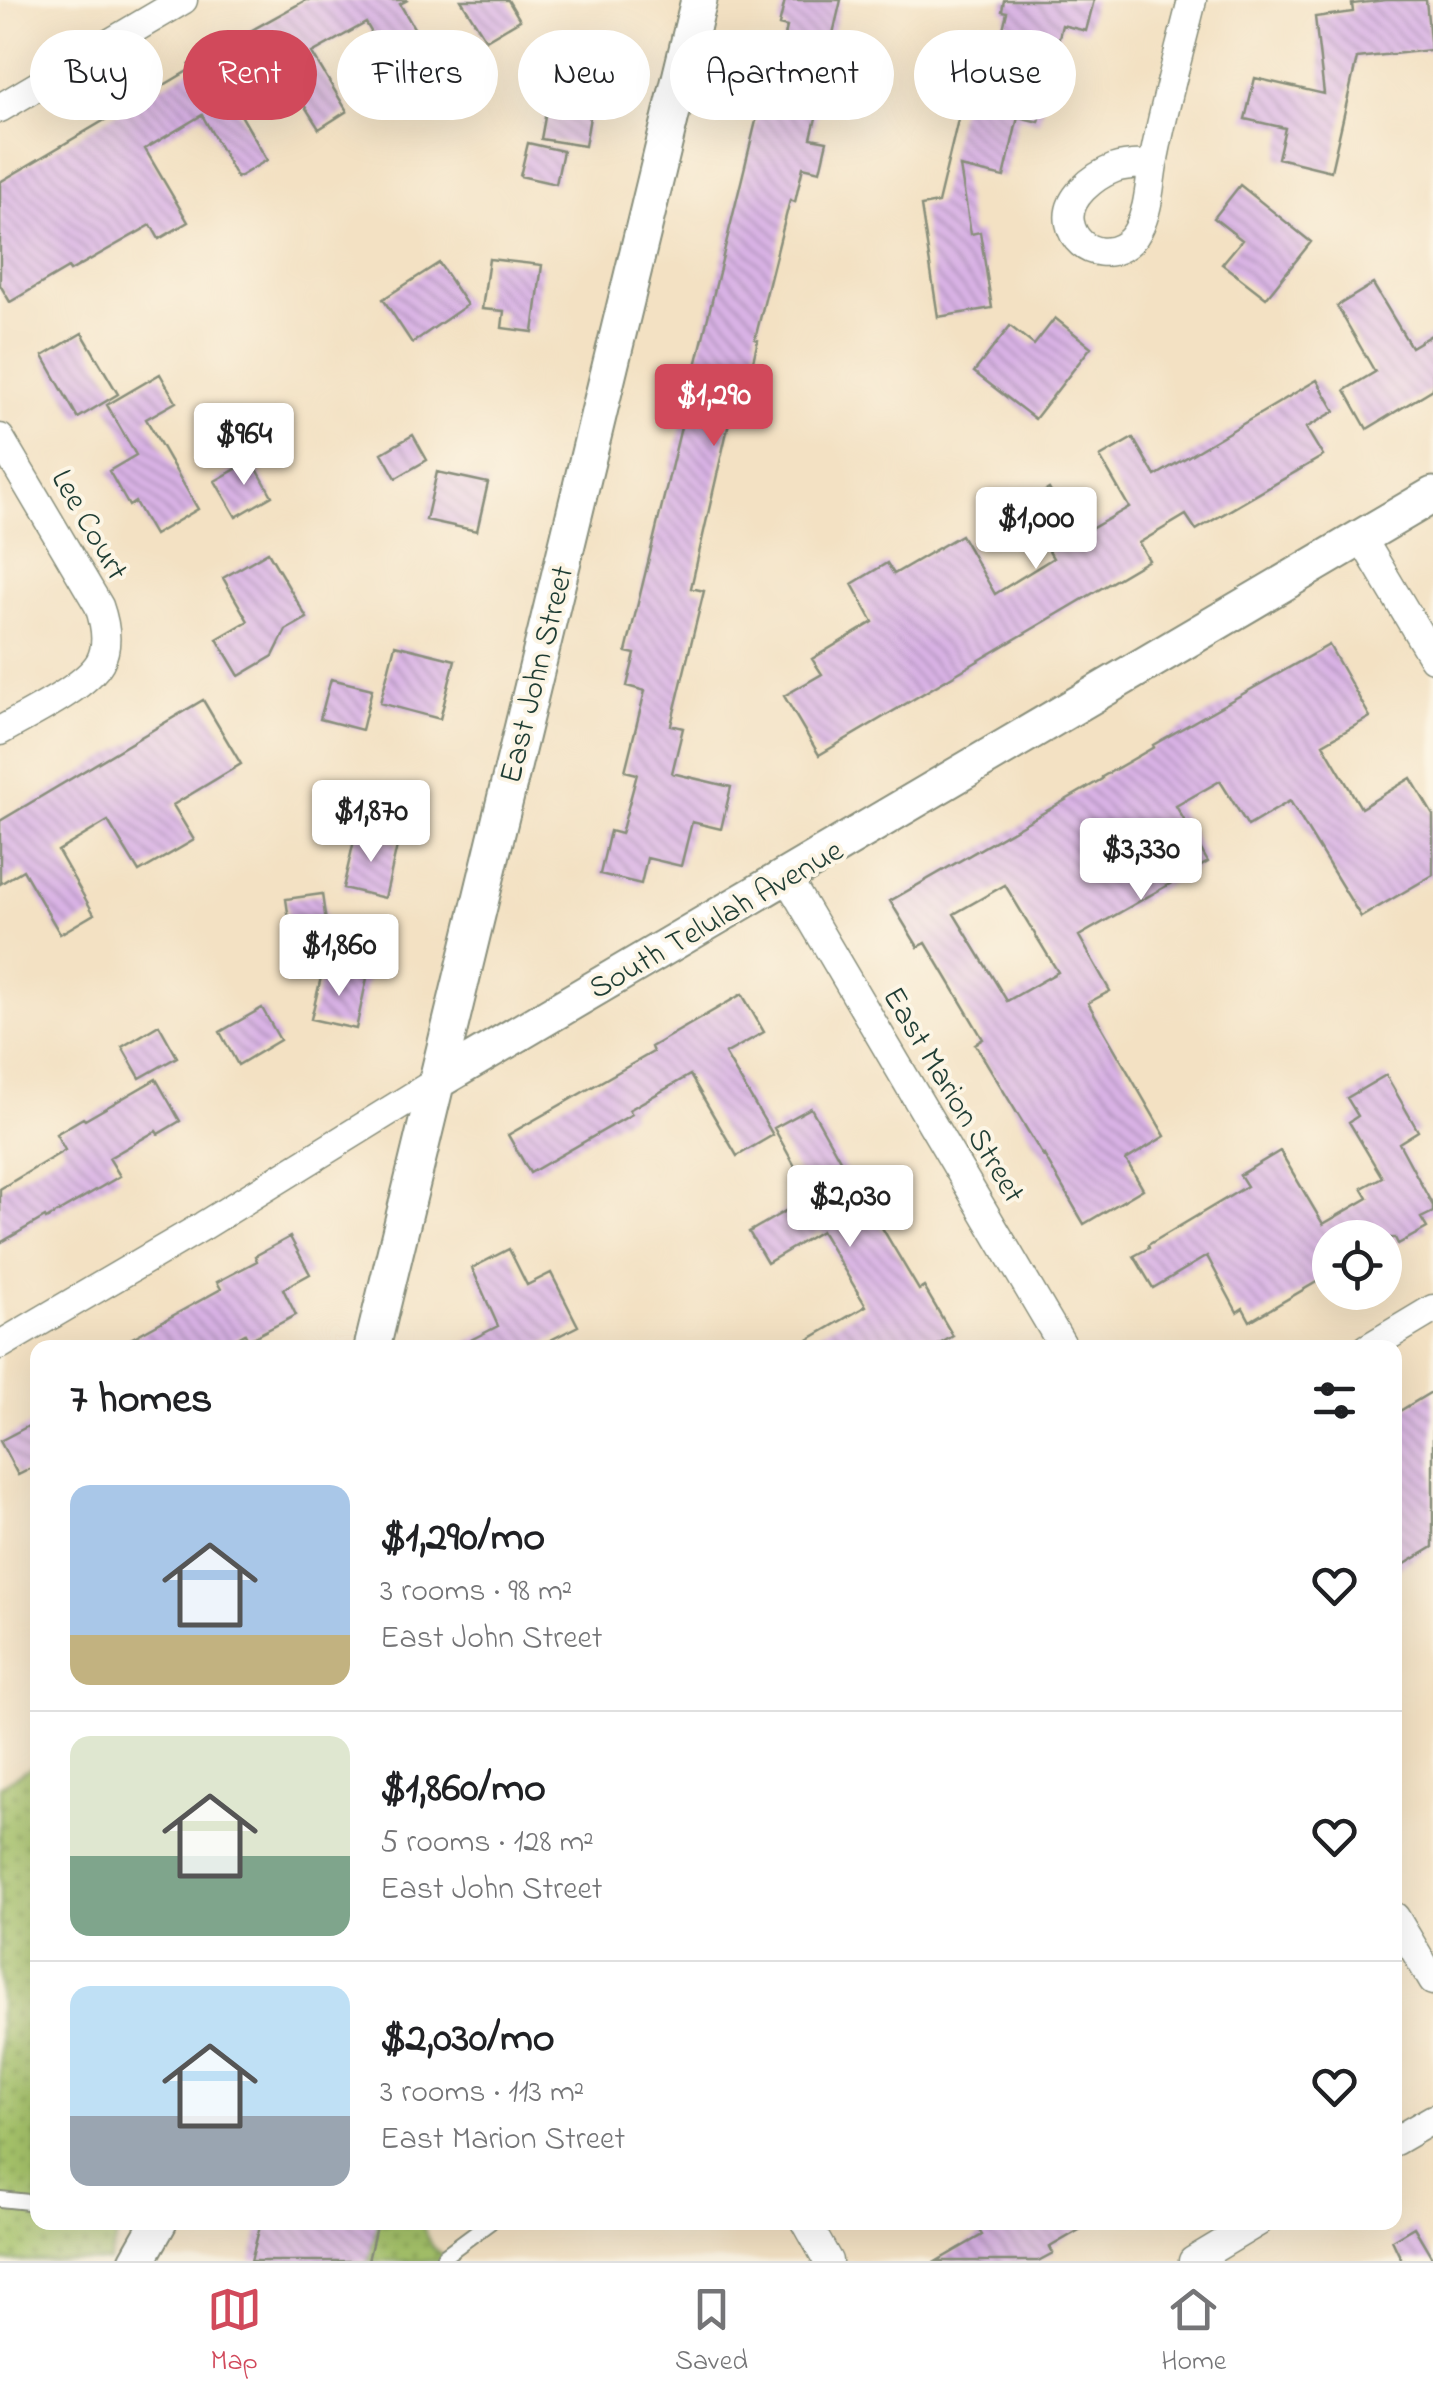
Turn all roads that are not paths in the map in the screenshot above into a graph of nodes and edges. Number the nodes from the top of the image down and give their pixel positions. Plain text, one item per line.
1 (183, 0) edge
2 (699, 0) edge
3 (1192, 0) edge
4 (0, 108) edge
5 (1153, 164) dead end
6 (0, 438) edge
7 (1433, 495) edge
8 (1362, 537) junction
9 (1433, 658) edge
10 (0, 731) edge
11 (786, 876) junction
12 (436, 1082) junction
13 (1433, 1308) edge
14 (374, 1340) edge
15 (1059, 1340) edge
16 (1381, 1340) edge
17 (0, 1345) edge
18 (1402, 1929) edge
19 (1433, 1981) edge
20 (1433, 2118) edge
21 (1402, 2137) edge
22 (0, 2199) edge
23 (30, 2202) edge
24 (155, 2230) edge
25 (158, 2230) edge
26 (479, 2230) edge
27 (811, 2230) edge
28 (1245, 2230) edge
29 (444, 2256) dead end
30 (138, 2261) edge
31 (155, 2261) edge
32 (828, 2261) edge
33 (1193, 2261) edge

1 - 4 street
2 - 12 street, East John Street
3 - 5 street
6 - 10 street, Lee Court
7 - 8 street, South Telulah Avenue
8 - 9 street
8 - 11 street, South Telulah Avenue
11 - 12 street, South Telulah Avenue
11 - 15 street, East Marion Street
12 - 14 street, East John Street
12 - 17 street, South Telulah Avenue
13 - 16 street
18 - 19 street
20 - 21 street
22 - 23 lane
24 - 30 street
25 - 31 street
26 - 29 lane
27 - 32 street
28 - 33 street

